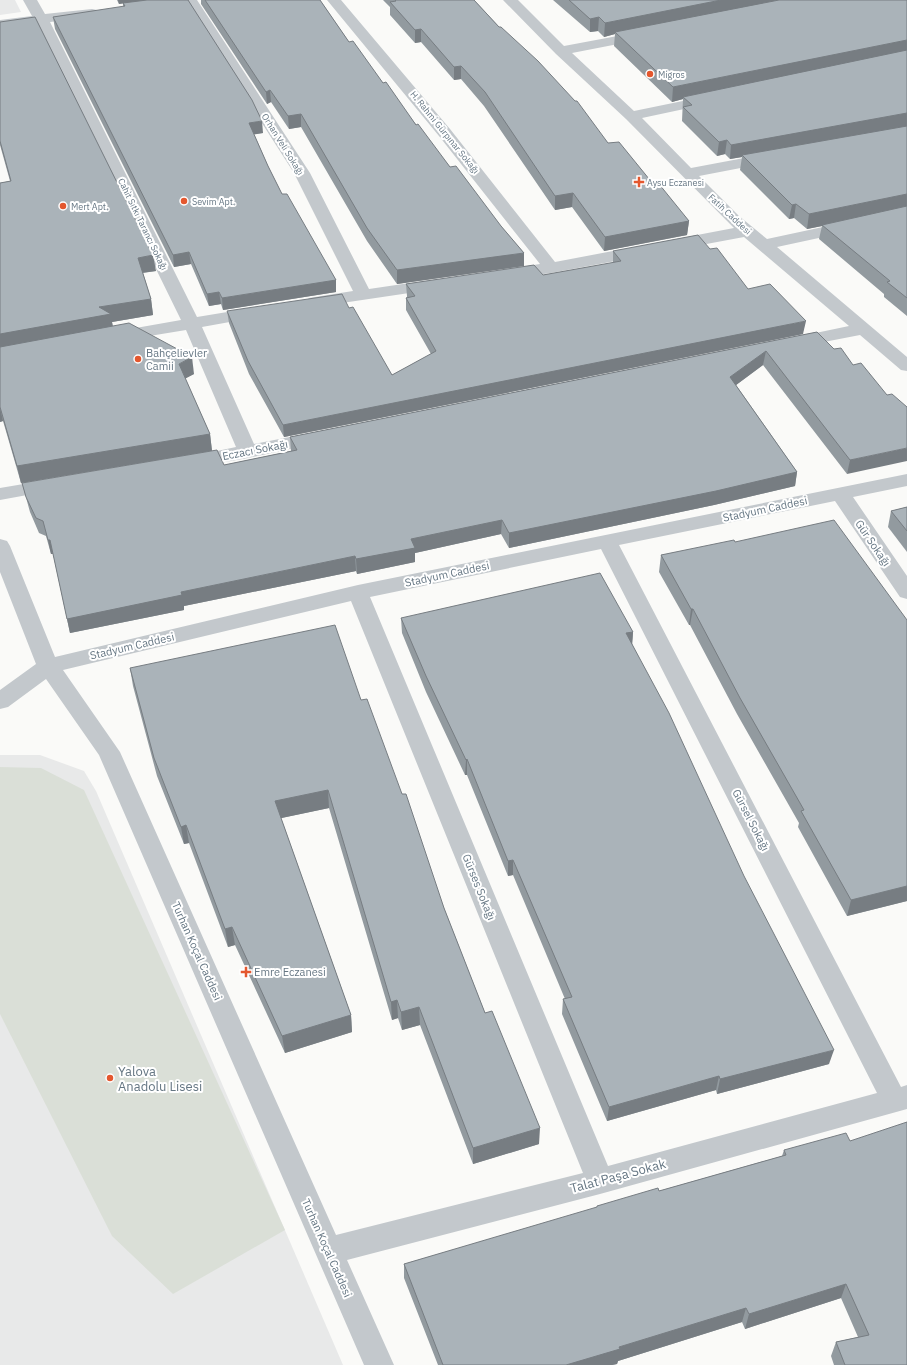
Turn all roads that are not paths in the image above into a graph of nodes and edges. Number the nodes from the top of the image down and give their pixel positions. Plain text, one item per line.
1 (30, 0) edge
2 (334, 0) edge
3 (510, 0) edge
4 (188, 1) edge
5 (104, 11) edge
6 (41, 19) junction
7 (0, 24) edge
8 (661, 32) edge
9 (561, 51) junction
10 (723, 96) edge
11 (631, 116) junction
12 (787, 155) edge
13 (687, 173) junction
14 (907, 214) edge
15 (747, 231) junction
16 (764, 245) junction
17 (551, 268) junction
18 (488, 277) edge
19 (449, 282) edge
20 (363, 295) junction
21 (300, 305) edge
22 (269, 310) edge
23 (191, 322) junction
24 (863, 329) junction
25 (99, 339) edge
26 (777, 346) edge
27 (907, 366) edge
28 (334, 435) edge
29 (248, 452) junction
30 (171, 465) edge
31 (907, 480) edge
32 (70, 482) edge
33 (840, 493) junction
34 (0, 494) edge
35 (607, 541) junction
36 (0, 546) edge
37 (358, 592) junction
38 (907, 592) edge
39 (48, 666) junction
40 (0, 701) edge
41 (900, 1098) edge
42 (600, 1181) junction
43 (328, 1250) junction
44 (379, 1365) edge

1 - 6 street, Cahit Sıtkı Tarancı Sokağı
2 - 17 street, H. Rahmi Gürpınar Sokağı
3 - 9 street, Fatih Caddesi
4 - 20 street, Orhan Veli Sokağı
5 - 6 street
6 - 7 street
6 - 23 street, Cahit Sıtkı Tarancı Sokağı
8 - 9 street
9 - 11 street, Fatih Caddesi
10 - 11 street
11 - 13 street, Fatih Caddesi
12 - 13 street
13 - 15 street, Fatih Caddesi
14 - 16 street
15 - 16 street, Fatih Caddesi
15 - 17 street
16 - 24 street, Fatih Caddesi
17 - 18 street
19 - 20 street
20 - 21 street
22 - 23 street
23 - 25 street
23 - 29 street, Cahit Sıtkı Tarancı Sokağı
24 - 26 street
24 - 27 street, Fatih Caddesi
28 - 29 street, Eczacı Sokağı
29 - 30 street, Eczacı Sokağı
31 - 33 street, Stadyum Caddesi
32 - 34 street
33 - 35 street, Stadyum Caddesi
33 - 38 street, Gür Sokağı
35 - 37 street, Stadyum Caddesi
35 - 41 street, Gürsel Sokağı
36 - 39 street, Turhan Koçal Caddesi
37 - 39 street, Stadyum Caddesi
37 - 42 street, Gürses Sokağı
39 - 40 street, Stadyum Caddesi
39 - 43 street, Turhan Koçal Caddesi
41 - 42 street, Talat Paşa Sokak
42 - 43 street, Talat Paşa Sokak
43 - 44 street, Turhan Koçal Caddesi

